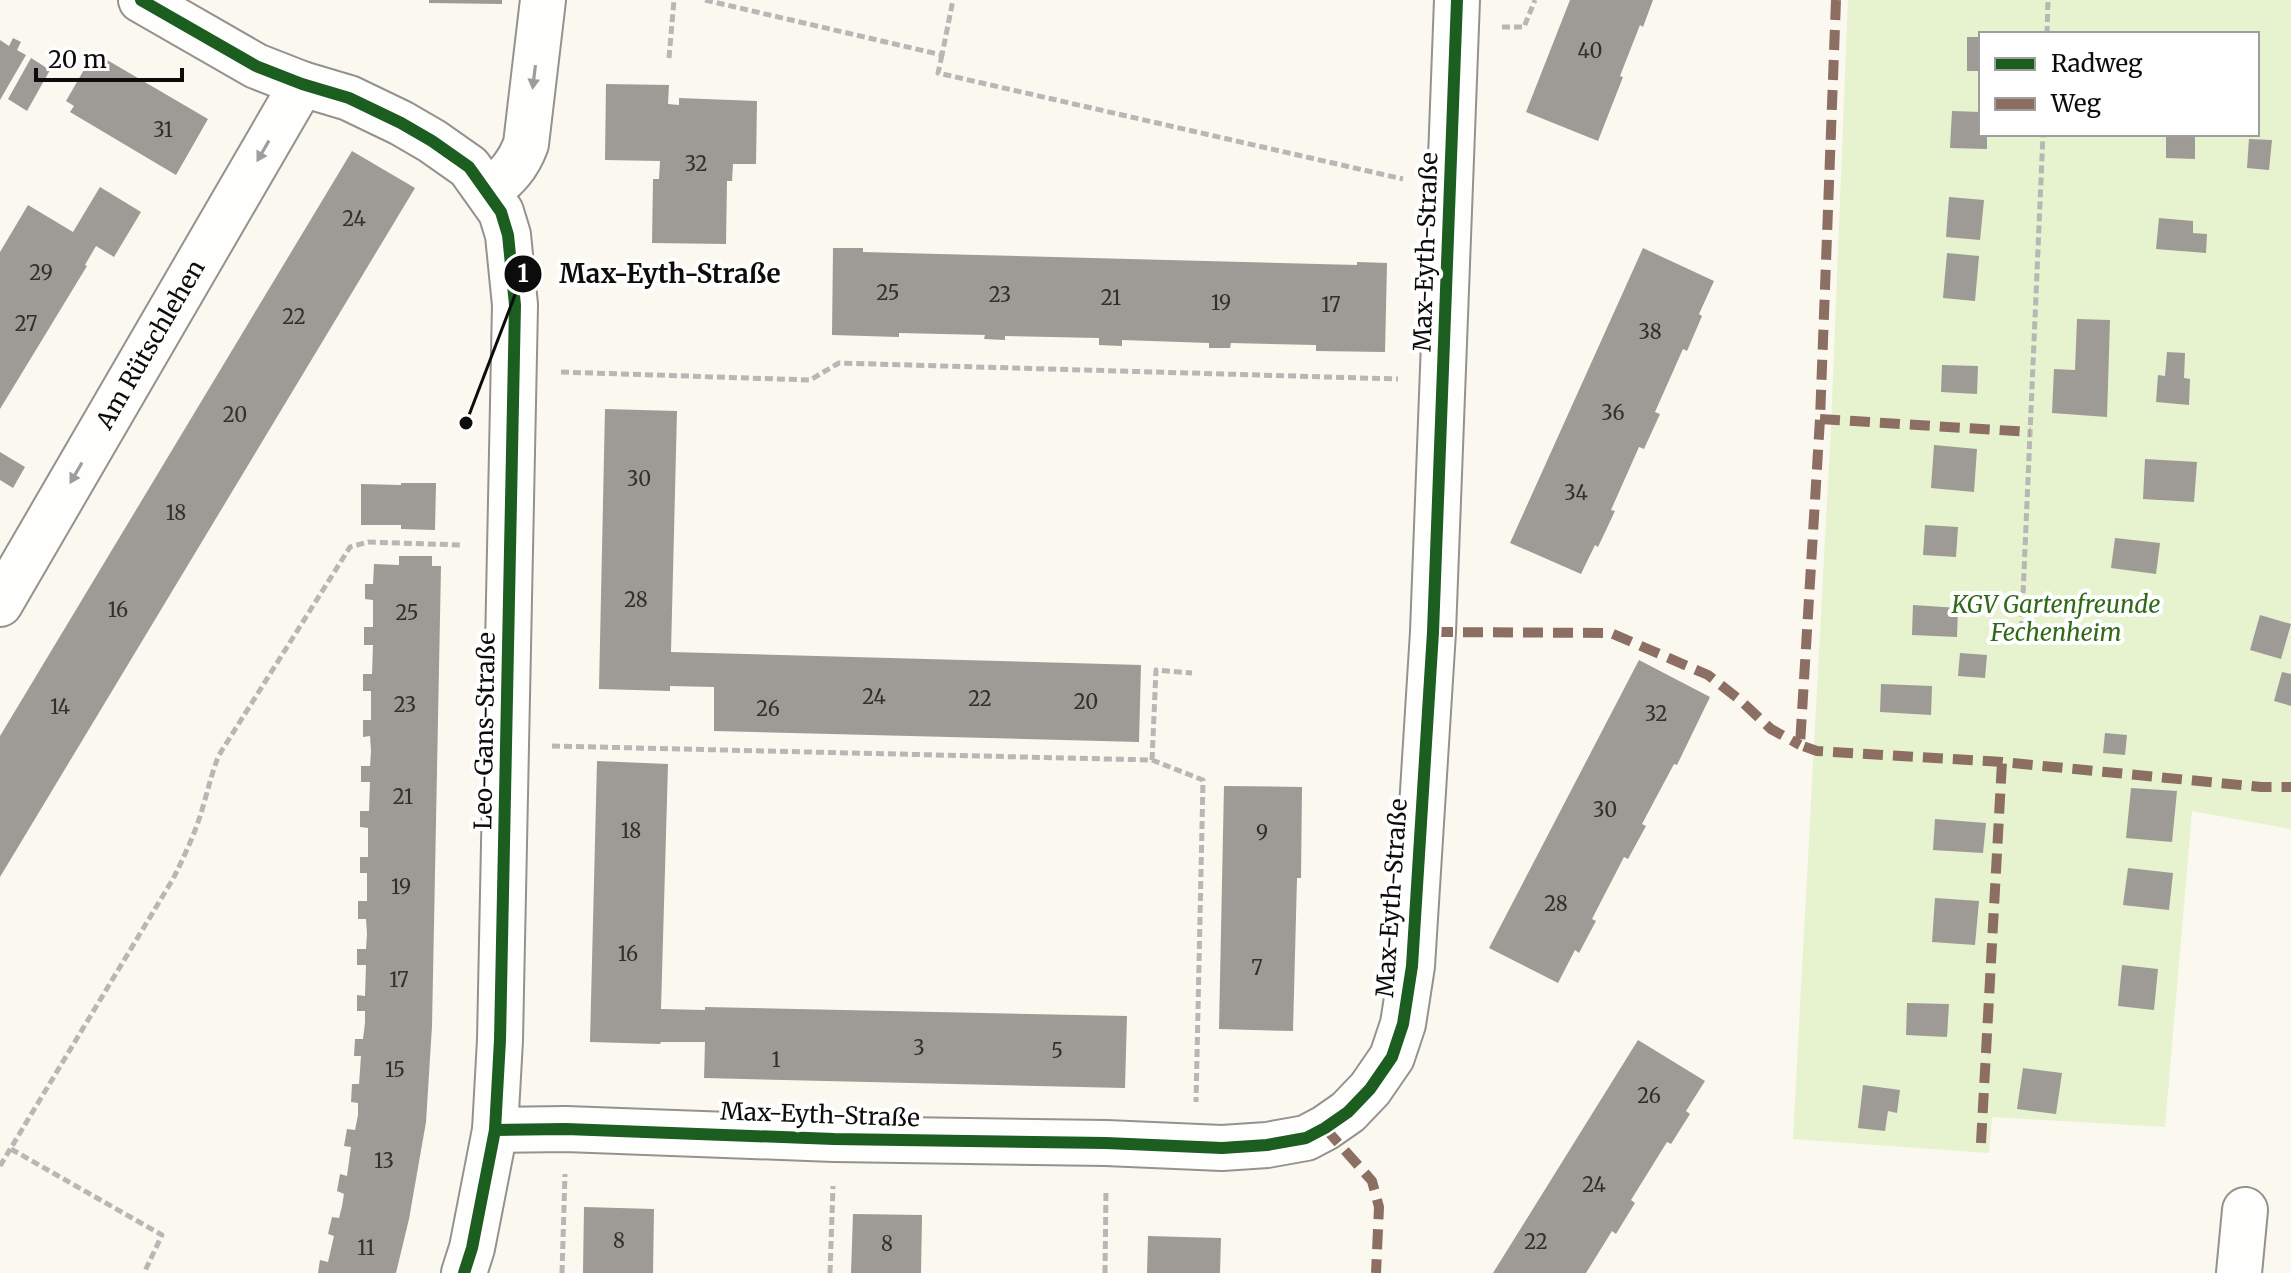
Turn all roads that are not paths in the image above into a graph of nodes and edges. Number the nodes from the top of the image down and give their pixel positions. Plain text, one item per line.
1 (141, 0) edge
2 (543, 0) edge
3 (1457, 0) edge
4 (302, 84) junction
5 (488, 192) junction
6 (0, 604) edge
7 (495, 1130) junction
8 (2245, 1210) dead end
9 (464, 1273) edge
10 (2239, 1273) edge

1 - 4 street, Leo-Gans-Straße
2 -> 5 street
3 - 7 street, Max-Eyth-Straße
4 - 5 street, Leo-Gans-Straße
4 -> 6 street, Am Rütschlehen
5 - 7 street, Leo-Gans-Straße
7 - 9 street, Leo-Gans-Straße
8 - 10 street

